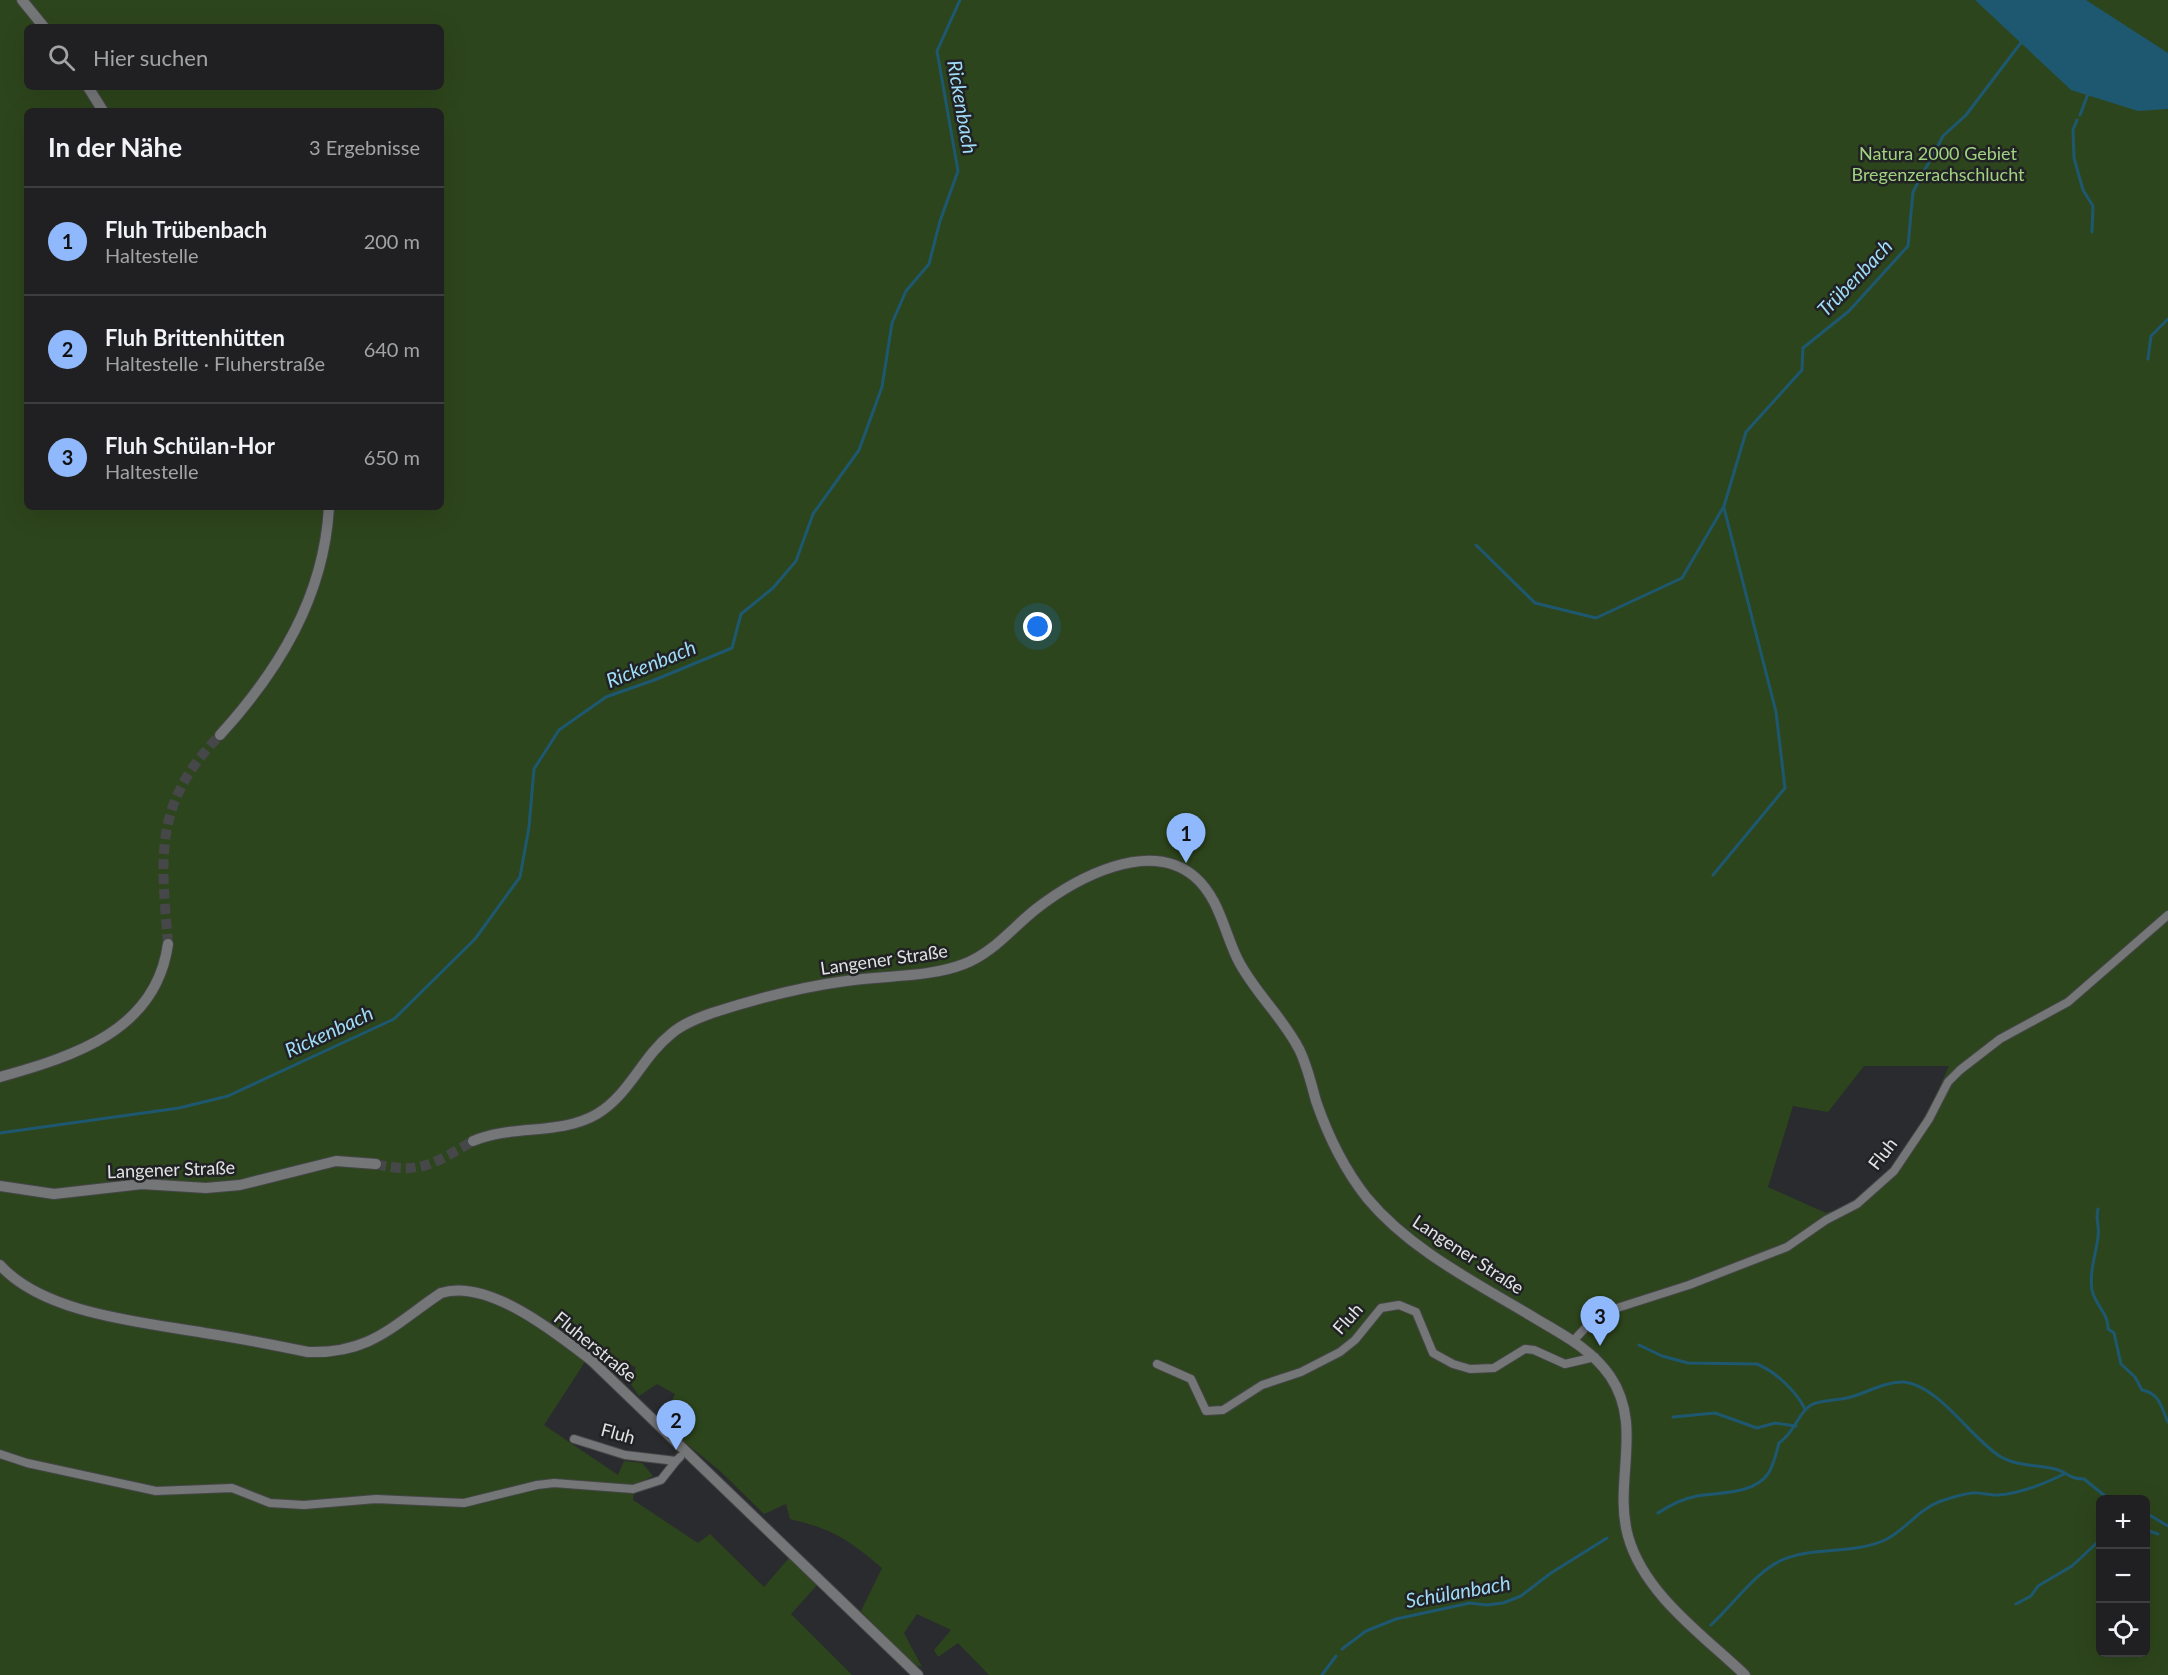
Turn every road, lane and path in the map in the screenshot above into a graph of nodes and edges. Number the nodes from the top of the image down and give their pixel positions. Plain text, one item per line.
1 (22, 0) edge
2 (42, 24) edge
3 (90, 90) edge
4 (101, 108) edge
5 (329, 510) edge
6 (220, 735) tunnel mouth
7 (2168, 915) edge
8 (168, 944) tunnel mouth
9 (0, 1077) edge
10 (473, 1142) tunnel mouth
11 (376, 1164) tunnel mouth
12 (0, 1186) edge
13 (0, 1265) edge
14 (1573, 1341) junction
15 (1595, 1357) junction
16 (1157, 1364) dead end
17 (574, 1439) dead end
18 (686, 1450) junction
19 (0, 1454) edge
20 (676, 1461) junction
21 (918, 1675) edge
22 (1745, 1675) edge

1 - 2 main road
3 - 4 main road
5 - 6 main road
7 - 14 street, Fluh
8 - 9 main road
10 - 14 main road, Langener Straße
11 - 12 main road, Langener Straße
13 - 18 main road, Fluherstraße
14 - 15 main road, Langener Straße
15 - 16 street, Fluh
15 - 22 main road, Langener Straße
17 - 20 street, Fluh
18 - 20 street
18 - 21 main road, Fluherstraße
19 - 20 street

